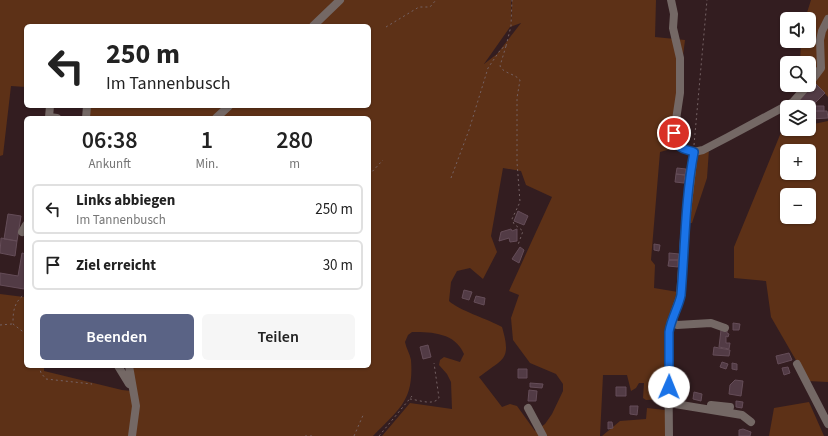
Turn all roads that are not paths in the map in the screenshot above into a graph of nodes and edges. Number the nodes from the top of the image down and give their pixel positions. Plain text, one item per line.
1 (340, 0) edge
2 (671, 0) edge
3 (828, 19) edge
4 (315, 24) edge
5 (816, 75) edge
6 (802, 92) edge
7 (227, 108) edge
8 (218, 116) edge
9 (694, 152) junction
10 (671, 321) junction
11 (725, 328) dead end
12 (797, 364) dead end
13 (119, 368) edge
14 (129, 368) edge
15 (131, 387) junction
16 (669, 403) junction
17 (697, 406) junction
18 (730, 407) dead end
19 (528, 408) dead end
20 (751, 422) dead end
21 (828, 424) edge
22 (132, 436) edge
23 (543, 436) edge
24 (669, 436) edge

1 - 4 street
2 - 9 street
3 - 5 street
6 - 9 street
7 - 8 street
9 - 10 street
10 - 11 street
10 - 16 street
12 - 21 street
13 - 15 street
14 - 15 street
15 - 22 street
16 - 17 street
16 - 24 street
17 - 18 street
17 - 20 street
19 - 23 street

